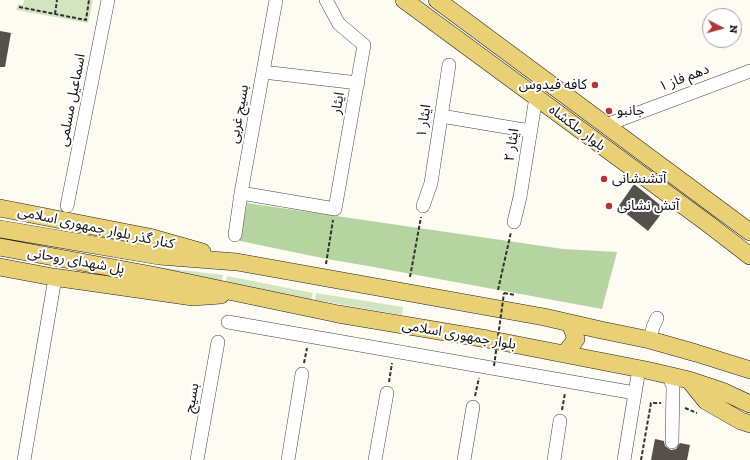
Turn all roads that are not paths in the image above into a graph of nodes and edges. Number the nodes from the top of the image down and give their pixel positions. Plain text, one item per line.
1 (108, 0) edge
2 (276, 0) edge
3 (326, 0) edge
4 (404, 0) edge
5 (436, 0) edge
6 (449, 65) dead end
7 (750, 71) edge
8 (263, 72) junction
9 (358, 83) junction
10 (536, 97) junction
11 (441, 116) junction
12 (606, 125) junction
13 (530, 131) junction
14 (668, 170) junction
15 (655, 186) junction
16 (241, 193) junction
17 (714, 205) junction
18 (67, 206) dead end
19 (423, 206) road end
20 (0, 208) edge
21 (514, 222) road end
22 (707, 223) junction
23 (0, 229) edge
24 (750, 232) edge
25 (235, 235) dead end
26 (0, 247) edge
27 (750, 256) edge
28 (237, 262) junction
29 (0, 267) edge
30 (152, 275) joint
31 (54, 284) dead end
32 (240, 294) junction
33 (657, 318) dead end
34 (228, 322) dead end
35 (570, 323) junction
36 (650, 340) junction
37 (218, 342) dead end
38 (565, 354) junction
39 (705, 356) junction
40 (639, 369) junction
41 (750, 370) edge
42 (302, 374) road end
43 (668, 375) junction
44 (750, 378) edge
45 (689, 380) junction
46 (387, 393) road end
47 (635, 394) junction
48 (750, 404) edge
49 (473, 407) road end
50 (560, 421) road end
51 (750, 424) edge
52 (672, 442) dead end
53 (24, 460) edge
54 (197, 460) edge
55 (288, 460) edge
56 (375, 460) edge
57 (464, 460) edge
58 (554, 460) edge
59 (624, 460) edge

1 - 18 street, اسماعیل مسلمی
2 - 8 street, بسیج غربی
3 - 9 street, ایثار
4 - 10 main road, بلوار ملکشاه
5 - 12 main road, بلوار ملکشاه
6 - 11 street, ایثار ۱
7 - 12 street, دهم فاز ۱
8 - 9 street
8 - 16 street, بسیج غربی
9 - 16 street, ایثار
10 - 13 street, ایثار ۲
10 - 15 main road, بلوار ملکشاه
11 - 13 street
11 - 19 street, ایثار ۱
12 - 14 main road, بلوار ملکشاه
13 - 21 street, ایثار ۲
14 - 15 main road
14 - 17 main road, بلوار ملکشاه
15 - 22 main road, بلوار ملکشاه
16 - 25 street, بسیج غربی
17 - 22 main road
17 - 24 main road, بلوار ملکشاه
20 - 28 main road, کنار گذر بلوار جمهوری اسلامی
22 - 27 main road, بلوار ملکشاه
23 - 28 main road, پل شهدای روحانی
26 - 30 main road, پل شهدای روحانی
28 - 35 main road
29 - 32 main road
30 - 32 main road, بلوار جمهوری اسلامی
31 - 53 street
32 - 38 main road, بلوار جمهوری اسلامی
33 - 36 street
34 - 47 street
35 - 36 main road
35 - 38 main road
36 - 39 main road
37 - 54 street, بسیج
38 - 40 main road, بلوار جمهوری اسلامی
39 - 41 main road
39 - 44 main road
40 - 43 main road, بلوار جمهوری اسلامی
40 - 47 street
42 - 55 street
43 - 45 main road, بلوار جمهوری اسلامی
43 - 52 street
45 - 48 main road, بلوار جمهوری اسلامی
45 - 51 main road
46 - 56 street
47 - 59 street
49 - 57 street
50 - 58 street

